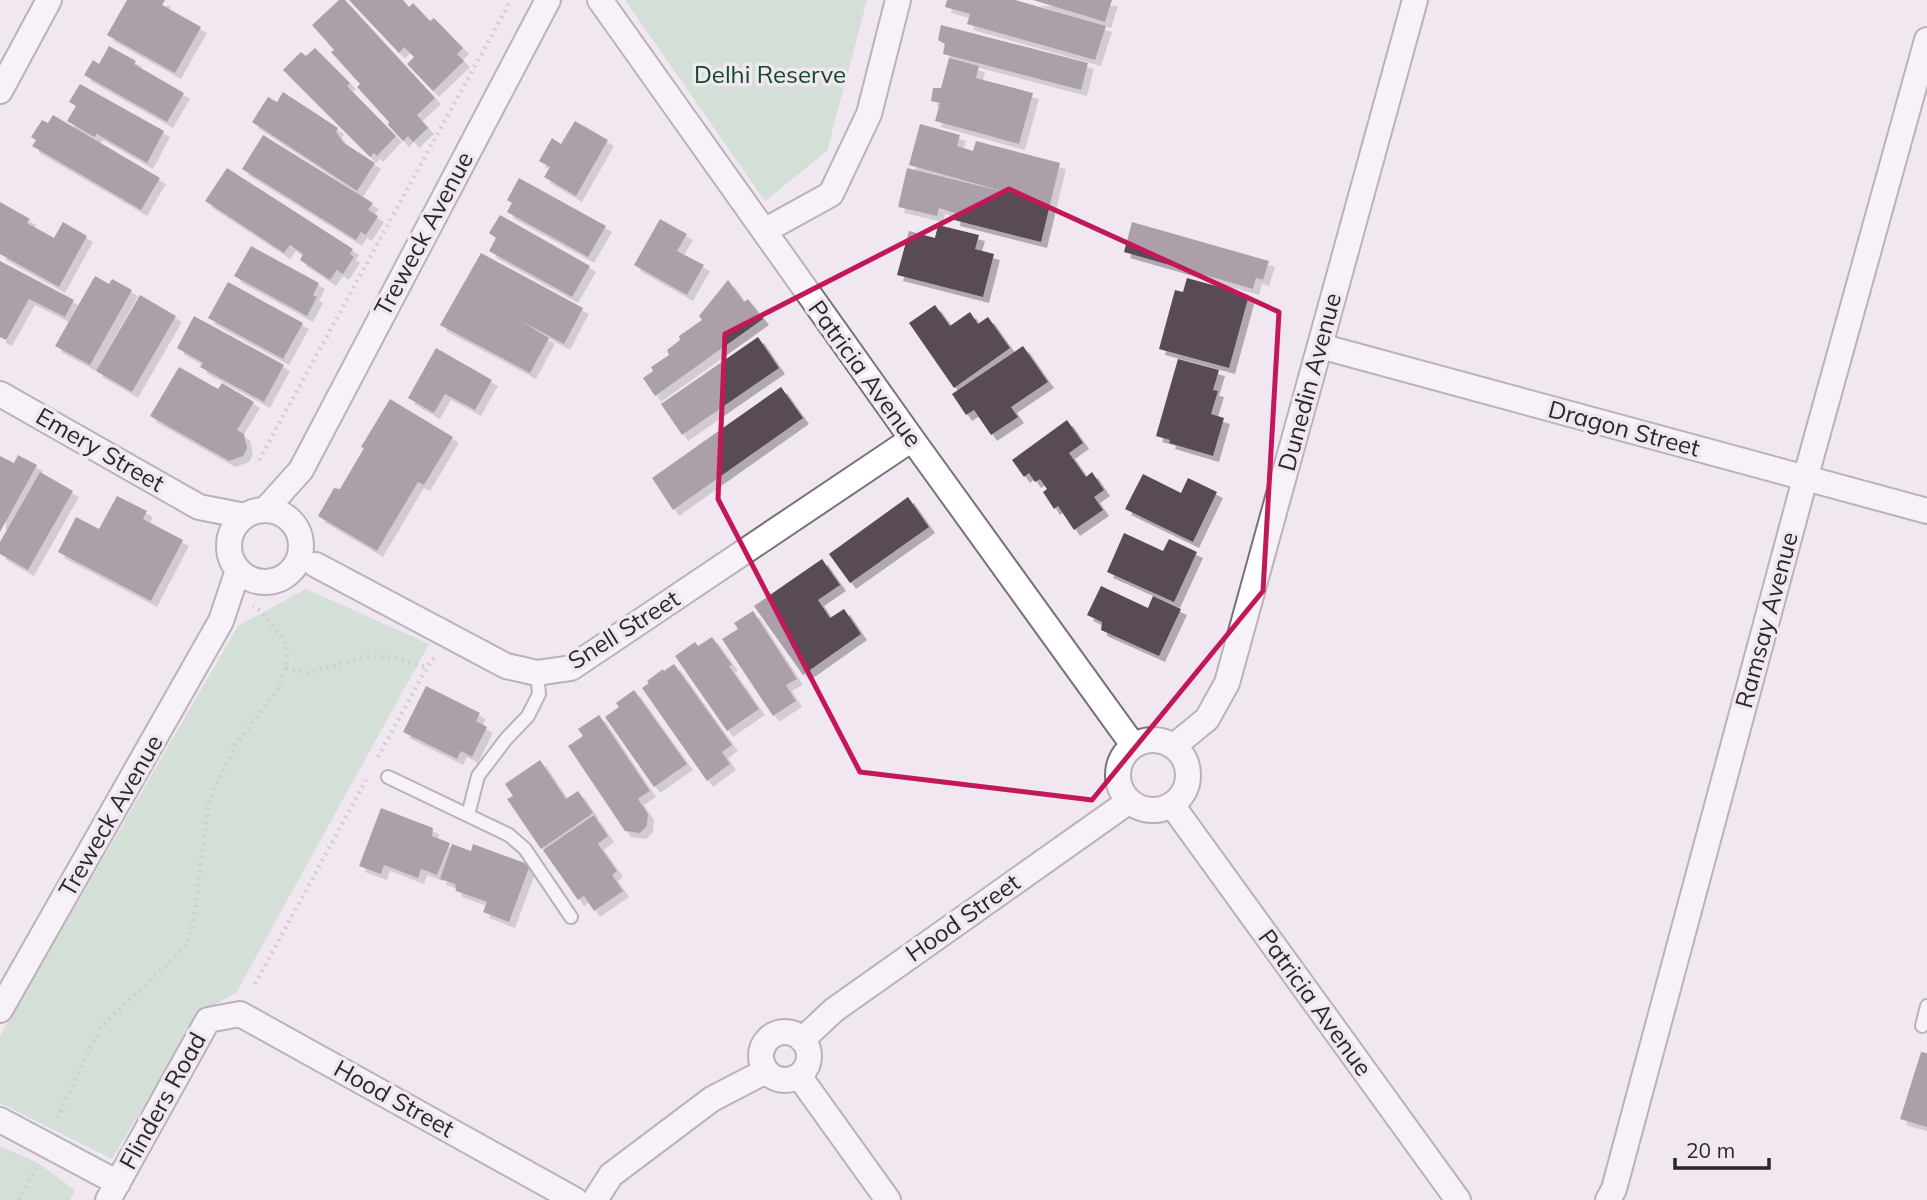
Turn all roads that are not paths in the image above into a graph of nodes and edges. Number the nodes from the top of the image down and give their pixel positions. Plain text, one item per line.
1 (49, 0) edge
2 (548, 0) edge
3 (600, 0) edge
4 (898, 0) edge
5 (1415, 0) edge
6 (1927, 40) edge
7 (0, 91) edge
8 (764, 231) junction
9 (1320, 346) junction
10 (0, 394) edge
11 (912, 439) junction
12 (301, 470) junction
13 (1806, 478) junction
14 (199, 507) junction
15 (1927, 511) edge
16 (255, 513) junction
17 (292, 522) junction
18 (229, 545) junction
19 (316, 565) dead end
20 (238, 570) junction
21 (264, 583) junction
22 (221, 621) junction
23 (537, 673) junction
24 (1133, 745) junction
25 (1174, 746) junction
26 (388, 777) dead end
27 (1128, 802) junction
28 (1172, 805) junction
29 (468, 815) junction
30 (571, 917) dead end
31 (1927, 1006) edge
32 (0, 1010) edge
33 (208, 1020) joint
34 (1922, 1026) dead end
35 (802, 1040) junction
36 (766, 1071) junction
37 (800, 1076) junction
38 (0, 1120) edge
39 (113, 1191) edge
40 (575, 1200) edge
41 (595, 1200) edge
42 (888, 1200) edge
43 (1458, 1200) edge
44 (1608, 1200) edge

1 - 7 street
2 - 12 street, Treweck Avenue
3 - 8 street, Patricia Avenue
4 - 8 street
5 - 9 street, Dunedin Avenue
6 - 13 street, Ramsay Avenue
8 - 11 street, Patricia Avenue
9 - 13 street, Dragon Street
9 - 25 street, Dunedin Avenue
10 - 14 street, Emery Street
11 - 23 street, Snell Street
11 - 24 street, Patricia Avenue
12 - 16 street, Treweck Avenue
12 - 17 street, Treweck Avenue
13 - 15 street, Dragon Street
13 - 44 street, Ramsay Avenue
14 - 16 street, Emery Street
14 - 18 street, Emery Street
16 - 17 street
16 - 18 street
17 - 21 street
18 - 20 street
19 - 23 street, Snell Street
20 - 21 street
20 - 22 street, Treweck Avenue
21 - 22 street, Treweck Avenue
22 - 32 street, Treweck Avenue
23 - 29 lane
24 - 25 street
24 - 27 street
25 - 28 street
26 - 29 lane
27 - 28 street
27 - 35 street, Hood Street
28 - 43 street, Patricia Avenue
29 - 30 lane
31 - 34 lane
33 - 39 street, Flinders Road
33 - 40 street, Hood Street
35 - 36 street
35 - 37 street
36 - 37 street
36 - 41 street
37 - 42 street
38 - 39 street, Flinders Road

